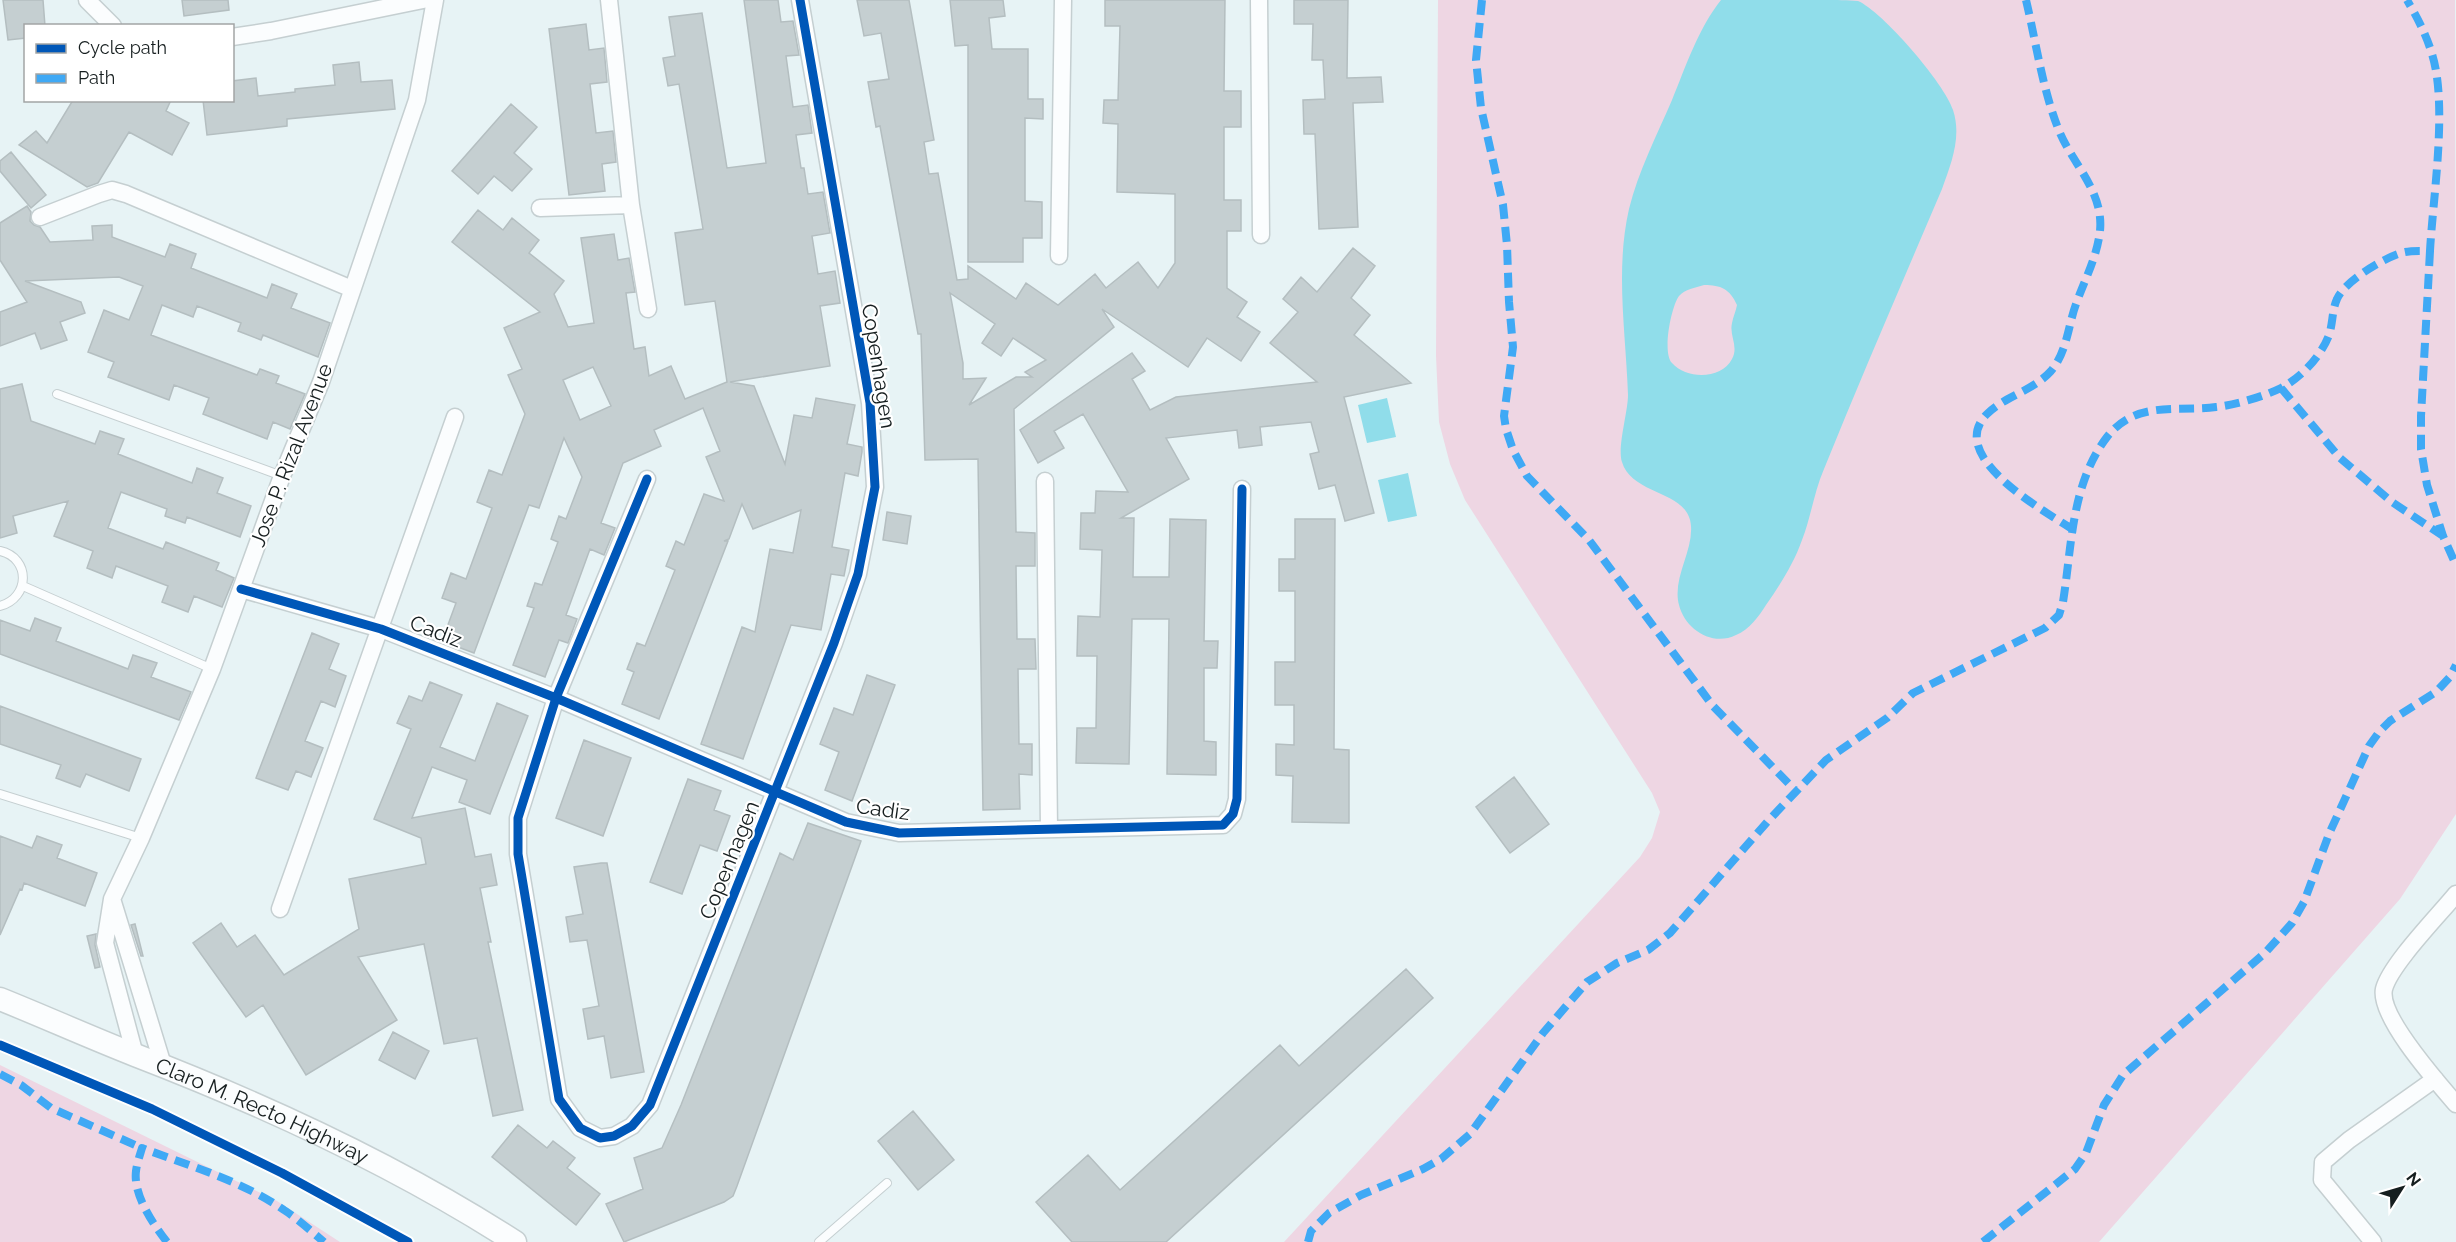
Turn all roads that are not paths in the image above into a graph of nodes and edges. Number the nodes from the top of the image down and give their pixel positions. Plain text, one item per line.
1 (87, 0) edge
2 (423, 0) edge
3 (435, 0) edge
4 (609, 0) edge
5 (800, 0) edge
6 (1063, 0) edge
7 (1259, 0) edge
8 (111, 24) edge
9 (234, 37) edge
10 (631, 205) junction
11 (540, 208) dead end
12 (40, 217) dead end
13 (1261, 235) dead end
14 (1059, 256) dead end
15 (352, 289) junction
16 (648, 309) dead end
17 (57, 394) dead end
18 (455, 417) dead end
19 (282, 476) junction
20 (647, 479) dead end
21 (1045, 481) dead end
22 (1242, 489) dead end
23 (0, 550) edge
24 (23, 586) junction
25 (241, 590) junction
26 (0, 606) edge
27 (381, 629) junction
28 (212, 669) junction
29 (556, 698) junction
30 (775, 793) junction
31 (0, 794) edge
32 (1049, 829) junction
33 (141, 838) junction
34 (2456, 894) edge
35 (112, 898) junction
36 (280, 909) dead end
37 (0, 999) edge
38 (135, 1055) junction
39 (163, 1065) junction
40 (2435, 1078) junction
41 (2456, 1104) edge
42 (887, 1184) dead end
43 (515, 1242) edge
44 (819, 1242) edge
45 (2373, 1242) edge

1 - 8 street
2 - 9 street
3 - 15 street, Jose P. Rizal Avenue
4 - 10 street
5 - 30 street, Copenhagen
6 - 14 street
7 - 13 street
10 - 11 street
10 - 16 street
12 - 15 street
15 - 19 street, Jose P. Rizal Avenue
17 - 19 lane
18 - 27 street
19 - 25 street, Jose P. Rizal Avenue
20 - 29 street, Copenhagen
21 - 32 street
22 - 32 street, Cadiz
23 - 24 lane
24 - 26 lane
24 - 28 lane
25 - 27 street, Cadiz
25 - 28 street, Jose P. Rizal Avenue
27 - 29 street, Cadiz
27 - 36 street
28 - 33 street, Jose P. Rizal Avenue
29 - 30 street, Cadiz
29 - 30 street, Copenhagen
30 - 32 street, Cadiz
31 - 33 lane
33 - 35 street, Jose P. Rizal Avenue
34 - 40 street
35 - 38 street, Jose P. Rizal Avenue
35 - 39 street
37 - 38 main road, Claro M. Recto Highway
38 - 39 main road, Claro M. Recto Highway
39 - 43 main road, Claro M. Recto Highway
40 - 41 street
40 - 45 street
42 - 44 lane

